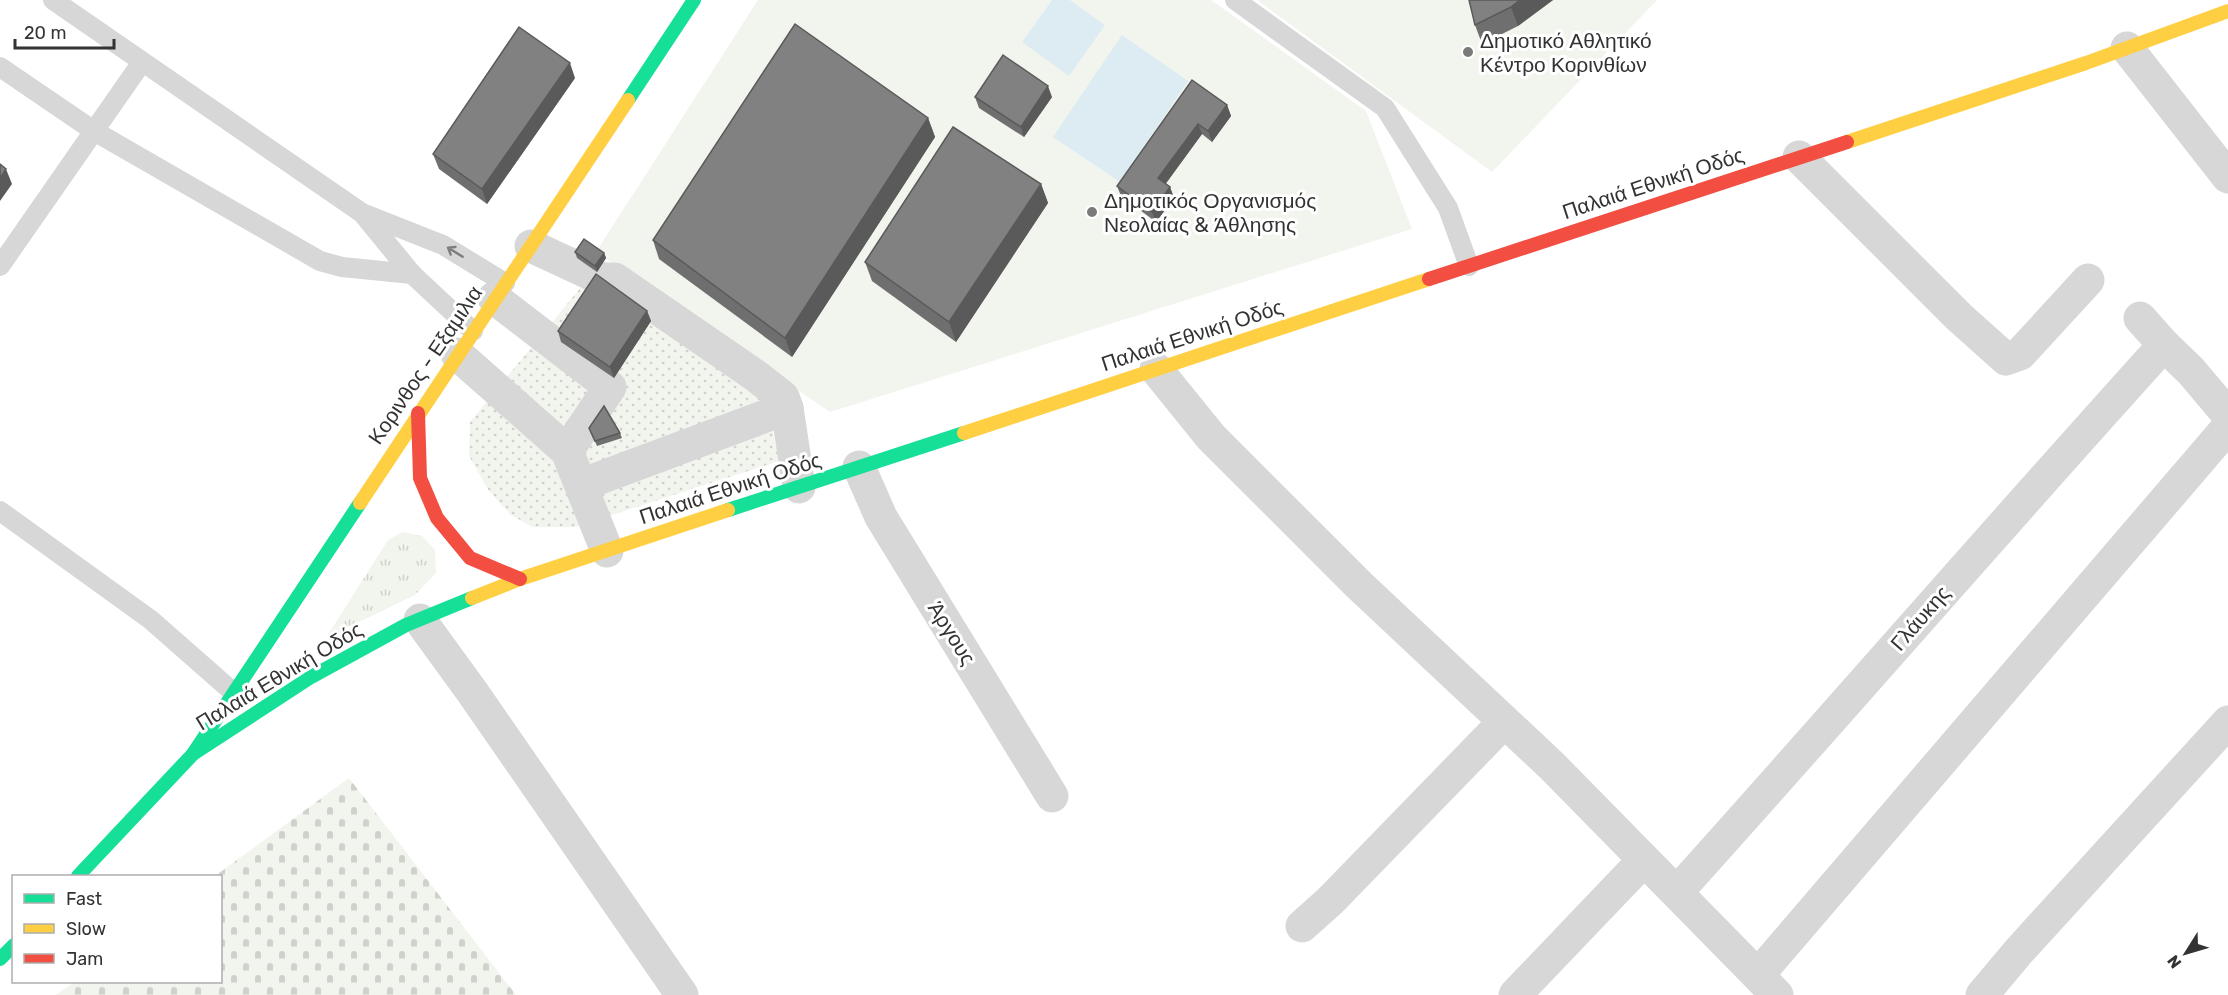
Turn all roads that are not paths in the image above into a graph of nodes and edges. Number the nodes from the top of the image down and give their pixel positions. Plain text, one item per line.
1 (53, 0) edge
2 (694, 0) edge
3 (1235, 0) edge
4 (2228, 11) edge
5 (2127, 48) junction
6 (142, 62) junction
7 (0, 67) edge
8 (94, 131) junction
9 (1799, 157) junction
10 (2228, 177) edge
11 (362, 213) junction
12 (531, 246) junction
13 (0, 266) edge
14 (1469, 266) junction
15 (412, 274) junction
16 (2088, 280) dead end
17 (499, 291) junction
18 (2140, 318) dead end
19 (465, 342) junction
20 (2164, 345) junction
21 (1156, 369) junction
22 (788, 411) junction
23 (418, 413) junction
24 (2228, 415) edge
25 (2228, 427) edge
26 (567, 451) junction
27 (859, 467) junction
28 (581, 485) junction
29 (799, 487) junction
30 (0, 512) edge
31 (607, 550) junction
32 (520, 579) junction
33 (420, 620) junction
34 (234, 693) junction
35 (1504, 722) junction
36 (2228, 723) edge
37 (193, 754) junction
38 (1052, 796) dead end
39 (1644, 860) junction
40 (79, 875) edge
41 (1677, 892) junction
42 (1302, 926) dead end
43 (12, 947) edge
44 (0, 959) edge
45 (1767, 985) edge
46 (682, 995) edge
47 (1515, 995) edge
48 (1982, 995) edge

1 - 6 lane
2 - 12 main road, Κορινθος - Εξαμιλια
3 - 14 lane
4 - 5 main road, Παλαιά Εθνική Οδός
5 - 9 main road, Παλαιά Εθνική Οδός
5 - 10 street
6 - 8 lane
6 - 11 lane
7 - 8 lane
8 - 13 lane
8 - 15 lane
9 - 14 main road, Παλαιά Εθνική Οδός
9 - 16 street
11 - 15 lane
17 -> 11 lane
12 - 17 main road, Κορινθος - Εξαμιλια
12 - 22 street
14 - 21 main road, Παλαιά Εθνική Οδός
15 - 19 lane
17 - 19 main road, Κορινθος - Εξαμιλια
17 - 26 street
18 - 20 street
19 - 23 main road, Κορινθος - Εξαμιλια
19 - 26 street
20 - 24 street
20 - 41 street, Γλάυκης
21 - 27 main road, Παλαιά Εθνική Οδός
21 - 35 street
22 - 28 street
22 - 29 street
23 - 32 main road
23 - 34 main road, Κορινθος - Εξαμιλια
25 - 45 street
26 - 28 street
27 - 29 main road, Παλαιά Εθνική Οδός
27 - 38 street, Άργους
28 - 31 street
29 - 31 main road, Παλαιά Εθνική Οδός
30 - 34 lane
31 - 32 main road, Παλαιά Εθνική Οδός
32 - 33 main road, Παλαιά Εθνική Οδός
33 - 37 main road, Παλαιά Εθνική Οδός
33 - 46 street
34 - 37 main road, Κορινθος - Εξαμιλια
35 - 39 street
35 - 42 street
36 - 48 street
37 - 40 main road
39 - 41 street
39 - 47 street
41 - 45 street
43 - 44 main road

